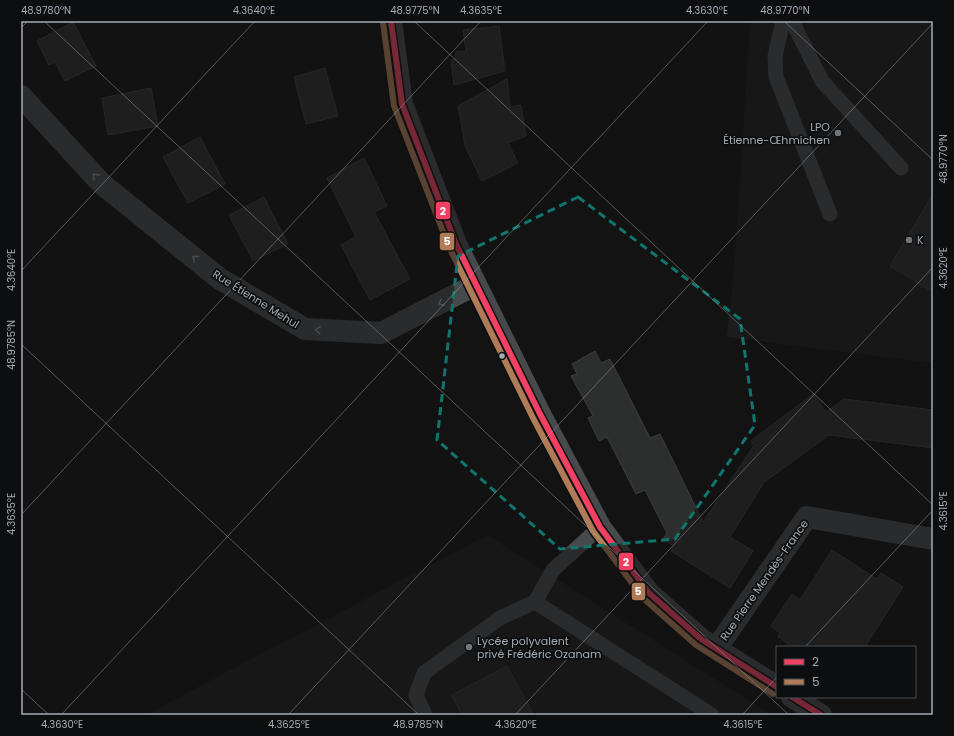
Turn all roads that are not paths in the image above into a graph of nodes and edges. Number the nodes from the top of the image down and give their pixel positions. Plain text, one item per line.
1 (391, 21) edge
2 (783, 21) edge
3 (792, 21) edge
4 (21, 96) edge
5 (901, 168) dead end
6 (830, 214) dead end
7 (475, 285) junction
8 (600, 527) junction
9 (933, 539) edge
10 (535, 602) junction
11 (716, 649) junction
12 (776, 686) edge
13 (794, 698) edge
14 (425, 715) edge
15 (712, 715) edge
16 (820, 715) edge

1 - 7 street
2 - 6 lane
3 - 5 lane
7 -> 4 street, Rue Étienne Mehul
7 - 8 street
8 - 10 lane
8 - 11 street
9 - 11 street, Rue Pierre Mendès-France
10 - 14 lane
10 - 15 lane
11 - 12 street
13 - 16 street

